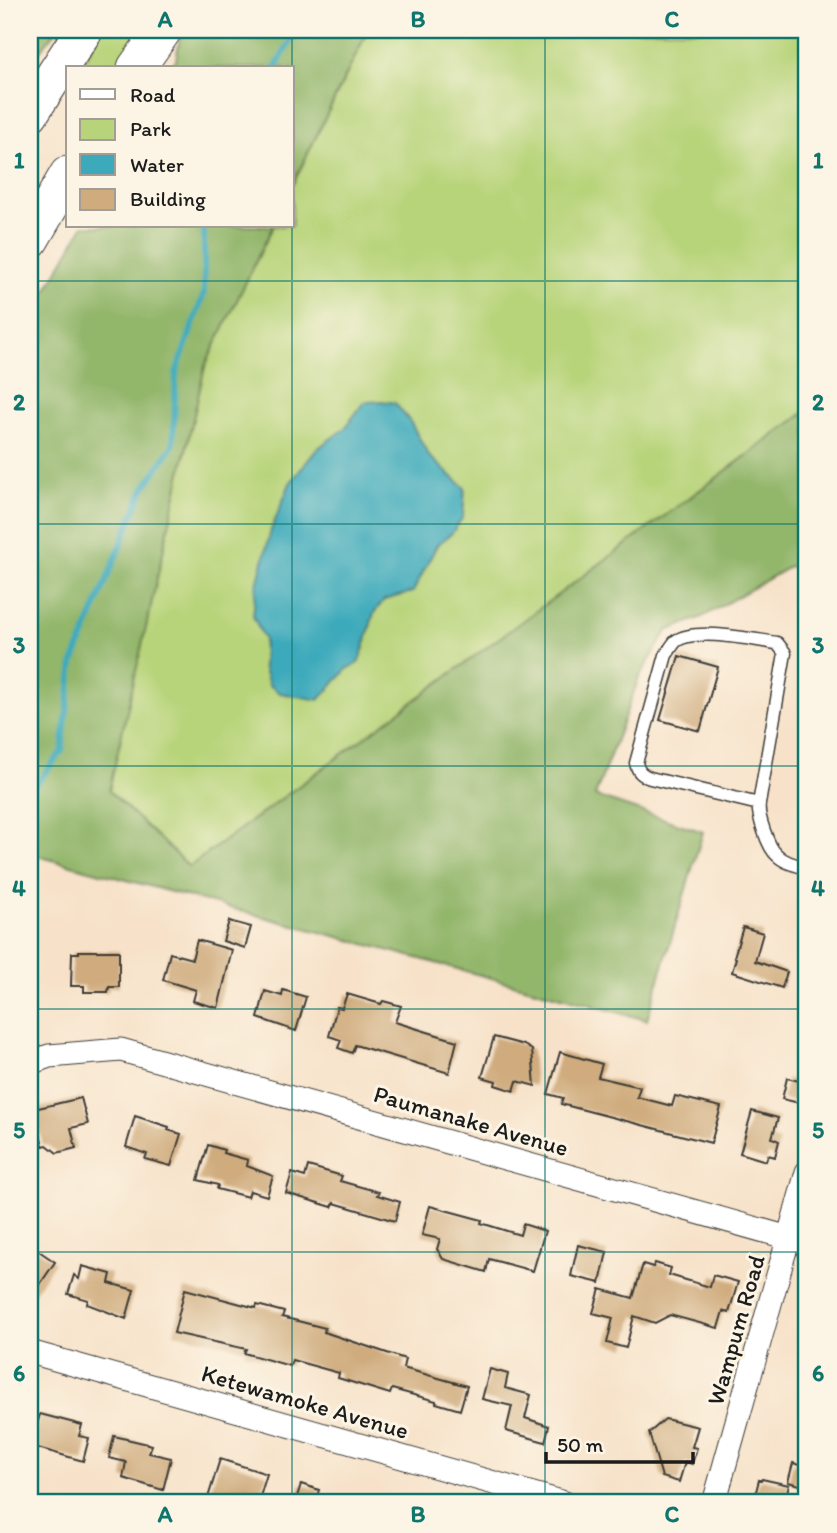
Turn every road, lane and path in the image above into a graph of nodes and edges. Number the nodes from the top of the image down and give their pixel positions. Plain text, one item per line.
1 (75, 43) edge
2 (30, 113) edge
3 (66, 178) edge
4 (30, 240) edge
5 (759, 804) junction
6 (807, 868) edge
7 (30, 1063) edge
8 (807, 1172) edge
9 (798, 1240) edge
10 (30, 1352) edge
11 (565, 1503) edge
12 (714, 1503) edge

1 - 2 main road
3 - 4 main road
5 - 5 lane
5 - 6 lane
7 - 9 street, Paumanake Avenue
8 - 9 street, Wampum Road
9 - 12 street, Wampum Road
10 - 11 street, Ketewamoke Avenue

